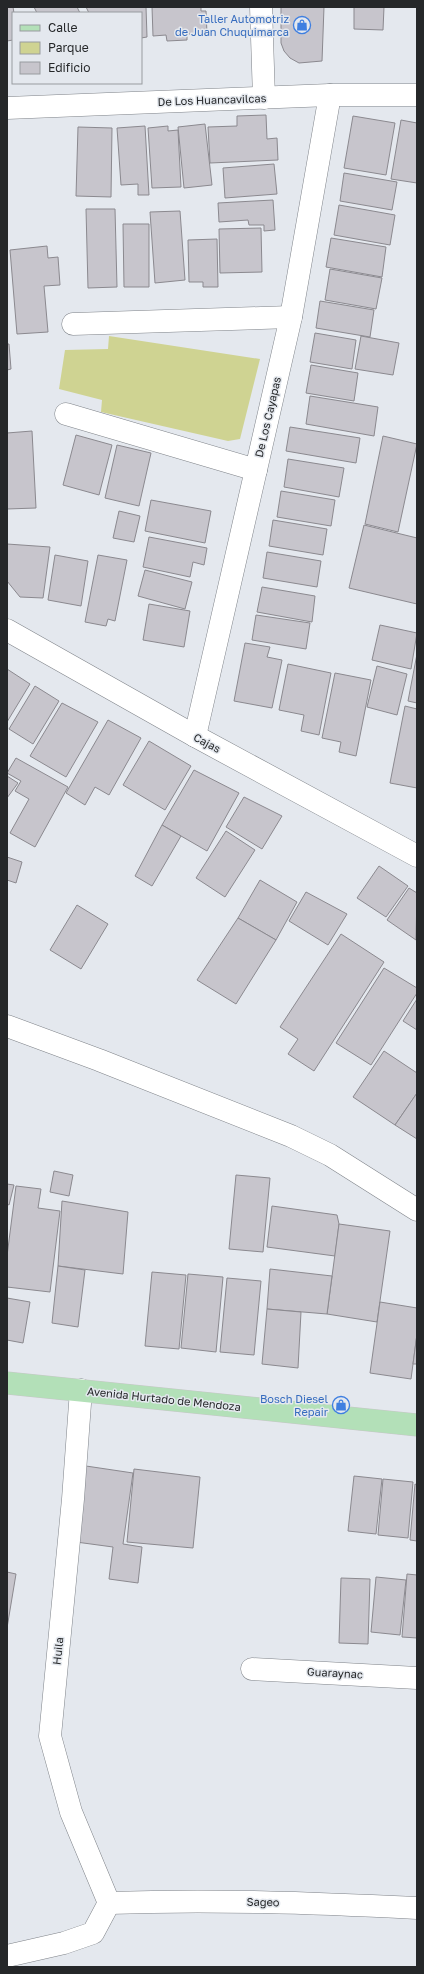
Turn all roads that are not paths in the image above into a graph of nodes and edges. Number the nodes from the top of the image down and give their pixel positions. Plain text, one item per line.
1 (261, 7) edge
2 (330, 95) junction
3 (417, 95) edge
4 (264, 98) junction
5 (7, 108) edge
6 (291, 317) junction
7 (73, 324) dead end
8 (66, 414) dead end
9 (256, 470) junction
10 (7, 630) edge
11 (195, 736) junction
12 (415, 852) edge
13 (7, 1026) edge
14 (417, 1210) edge
15 (7, 1383) edge
16 (81, 1390) junction
17 (417, 1425) edge
18 (252, 1669) dead end
19 (417, 1678) edge
20 (109, 1903) junction
21 (417, 1908) edge
22 (7, 1956) edge

1 - 4 street
2 - 3 street, De Los Huancavilcas
2 - 4 street, De Los Huancavilcas
2 - 6 street, De Los Cayapas
4 - 5 street, De Los Huancavilcas
6 - 7 street
6 - 9 street, De Los Cayapas
8 - 9 street
9 - 11 street, De Los Cayapas
10 - 11 street, Cajas
11 - 12 street, Cajas
13 - 14 street
15 - 16 main road, Avenida Hurtado de Mendoza
16 - 17 main road, Avenida Hurtado de Mendoza
16 - 20 street, Huila
18 - 19 street, Guaraynac
20 - 21 street, Sageo
20 - 22 street

